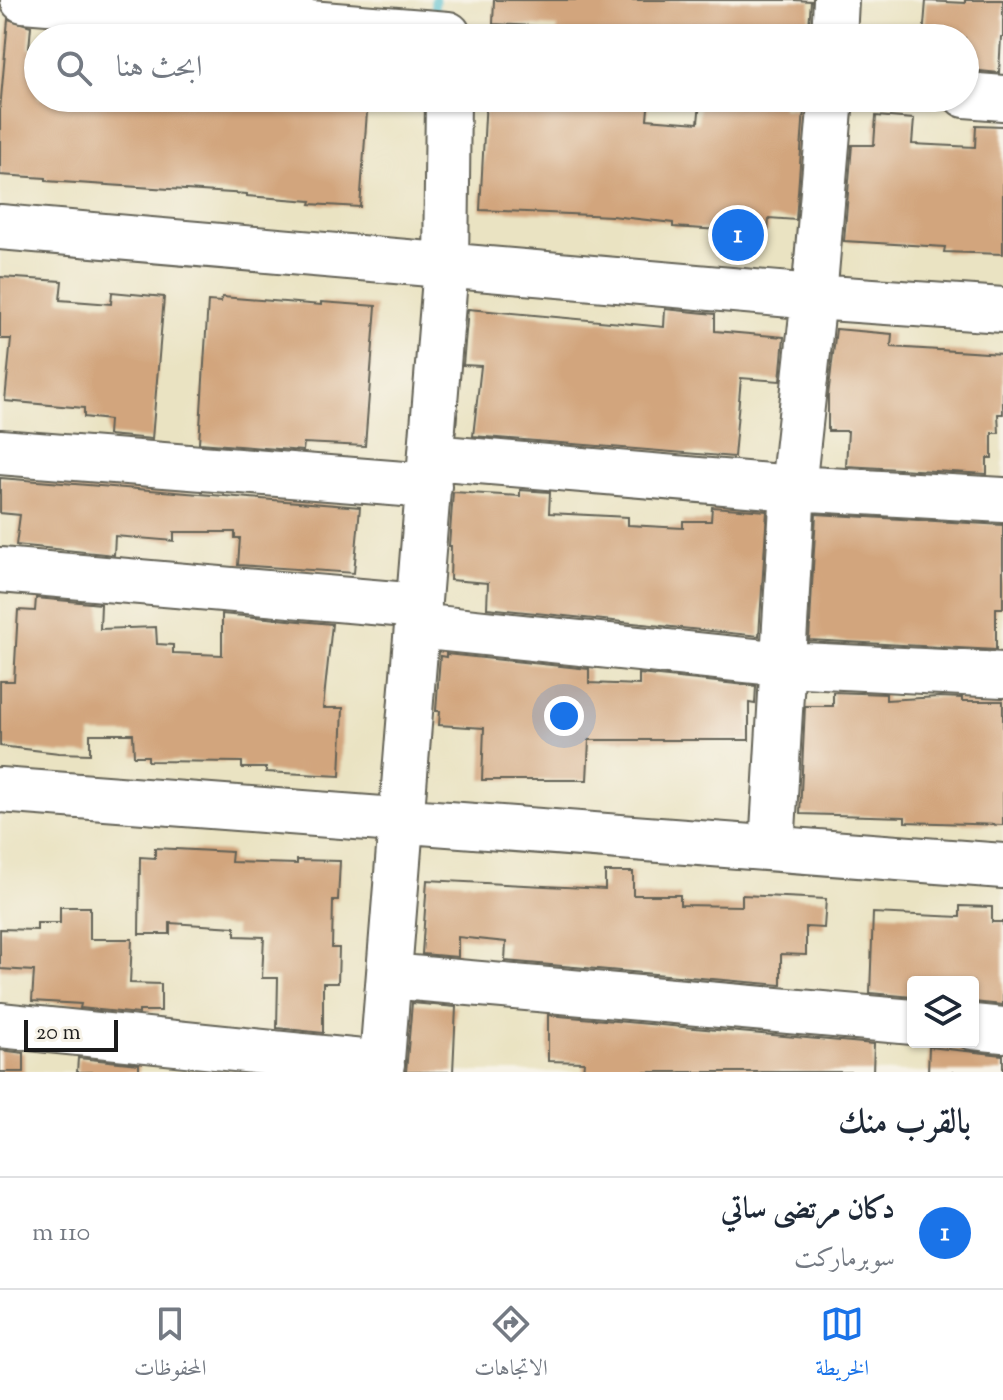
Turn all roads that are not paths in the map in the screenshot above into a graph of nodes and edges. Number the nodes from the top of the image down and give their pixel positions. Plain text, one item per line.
1 (23, 0) edge
2 (836, 0) edge
3 (448, 24) edge
4 (835, 24) edge
5 (979, 96) edge
6 (1003, 98) edge
7 (448, 112) edge
8 (830, 112) edge
9 (0, 227) edge
10 (446, 266) junction
11 (814, 297) junction
12 (1003, 310) edge
13 (0, 452) edge
14 (430, 471) junction
15 (793, 488) junction
16 (1003, 500) edge
17 (0, 570) edge
18 (418, 616) junction
19 (783, 664) junction
20 (1003, 675) edge
21 (0, 790) edge
22 (401, 821) junction
23 (772, 848) junction
24 (1003, 866) edge
25 (389, 976) junction
26 (907, 1021) edge
27 (0, 1025) edge
28 (979, 1028) edge
29 (1003, 1030) edge
30 (381, 1068) edge

1 - 3 street
2 - 4 street
5 - 6 street
7 - 10 street
8 - 11 street
9 - 10 street
10 - 11 street
10 - 14 street
11 - 12 street
11 - 15 street
13 - 14 street
14 - 15 street
14 - 18 street
15 - 16 street
15 - 19 street
17 - 18 street
18 - 19 street
18 - 22 street
19 - 20 street
19 - 23 street
21 - 22 street
22 - 23 street
22 - 25 street
23 - 24 street
25 - 26 street
25 - 30 street
27 - 30 street
28 - 29 street

